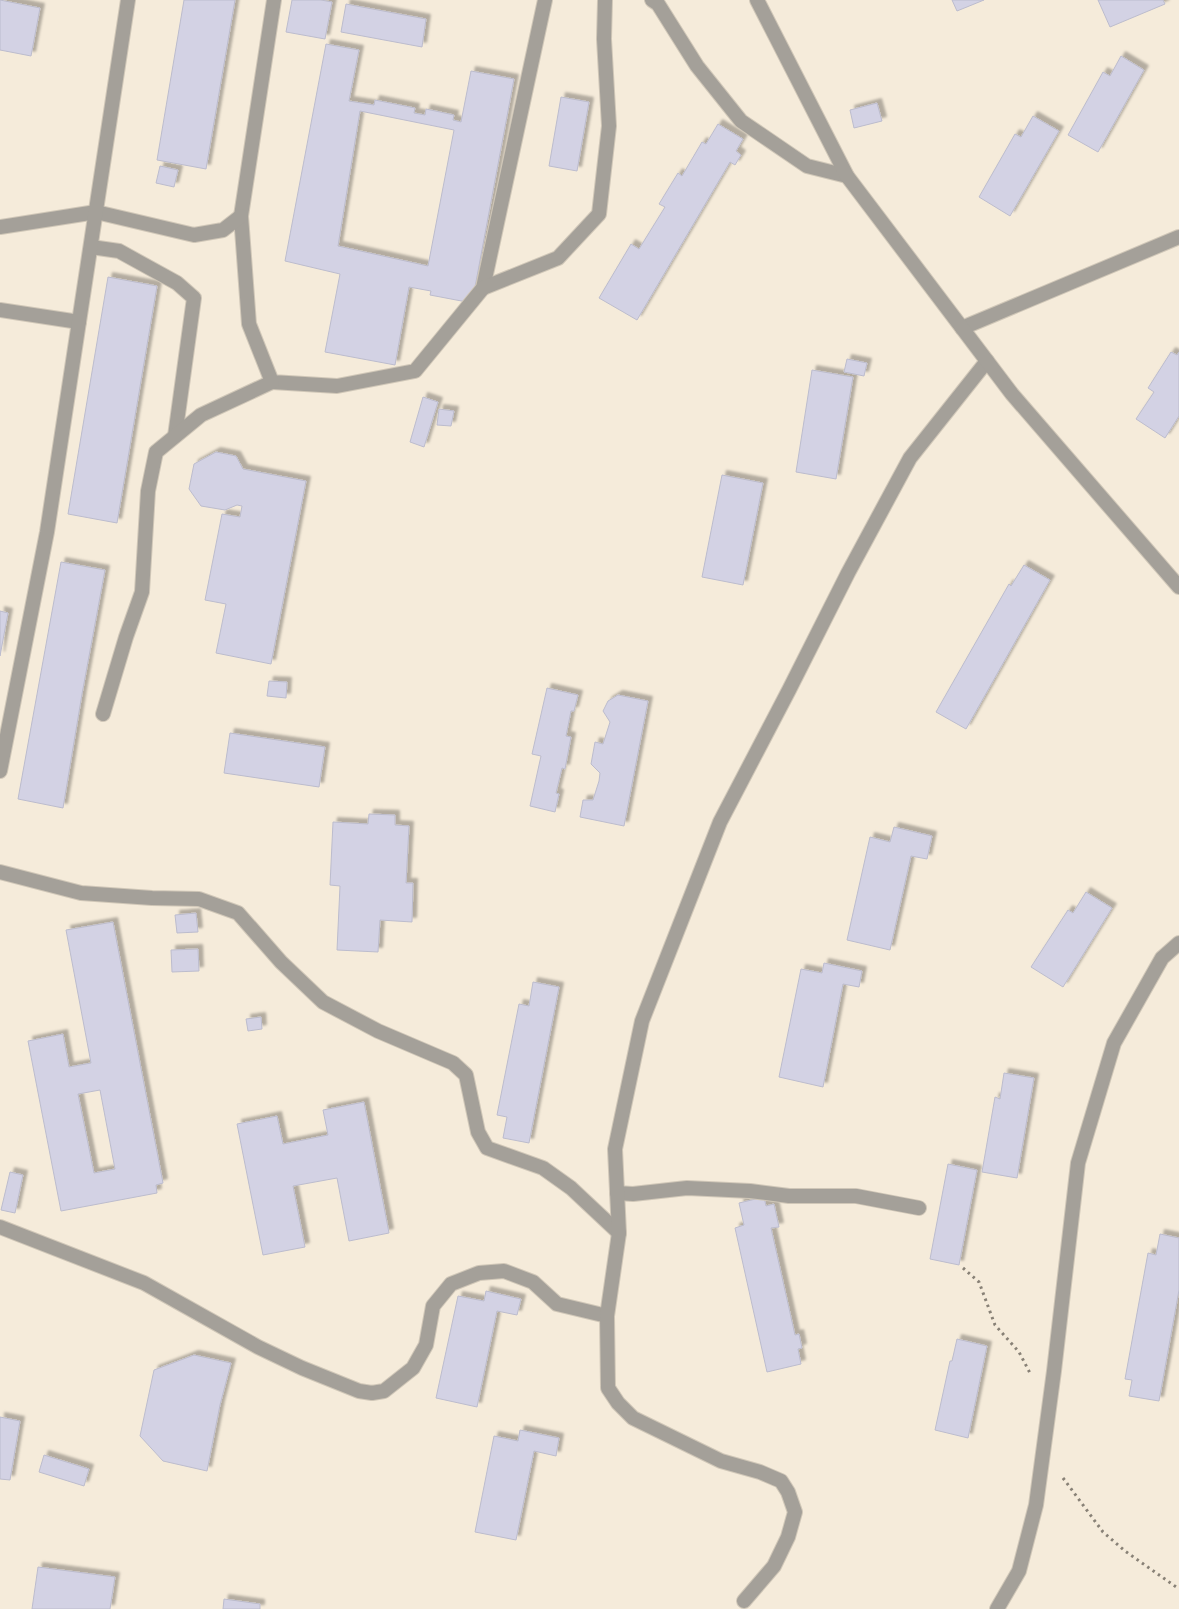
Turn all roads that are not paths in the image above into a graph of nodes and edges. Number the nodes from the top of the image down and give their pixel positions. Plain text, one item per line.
1 (128, 0) edge
2 (274, 0) edge
3 (545, 0) edge
4 (605, 0) edge
5 (652, 0) edge
6 (758, 0) edge
7 (848, 176) junction
8 (96, 212) junction
9 (241, 216) junction
10 (0, 227) edge
11 (1179, 237) edge
12 (91, 247) junction
13 (483, 288) junction
14 (0, 310) edge
15 (79, 322) junction
16 (962, 328) junction
17 (987, 361) junction
18 (272, 382) junction
19 (175, 436) junction
20 (1179, 587) edge
21 (103, 714) dead end
22 (4, 729) edge
23 (0, 771) edge
24 (0, 872) edge
25 (1179, 943) edge
26 (617, 1193) junction
27 (919, 1208) dead end
28 (0, 1227) edge
29 (619, 1233) junction
30 (608, 1316) junction
31 (744, 1601) dead end
32 (997, 1609) edge

1 - 8 street
2 - 9 street
3 - 13 street
4 - 13 street
5 - 7 street
6 - 7 street
7 - 16 street
8 - 9 street
8 - 10 street
8 - 12 street
9 - 18 street
11 - 16 street
12 - 15 street
12 - 19 street
13 - 18 street
14 - 15 street
15 - 22 street
16 - 17 street
17 - 20 street
17 - 26 street
18 - 19 street
19 - 21 street
22 - 23 street
24 - 29 street
25 - 32 street
26 - 27 street
26 - 29 street
28 - 30 street
29 - 30 street
30 - 31 street

